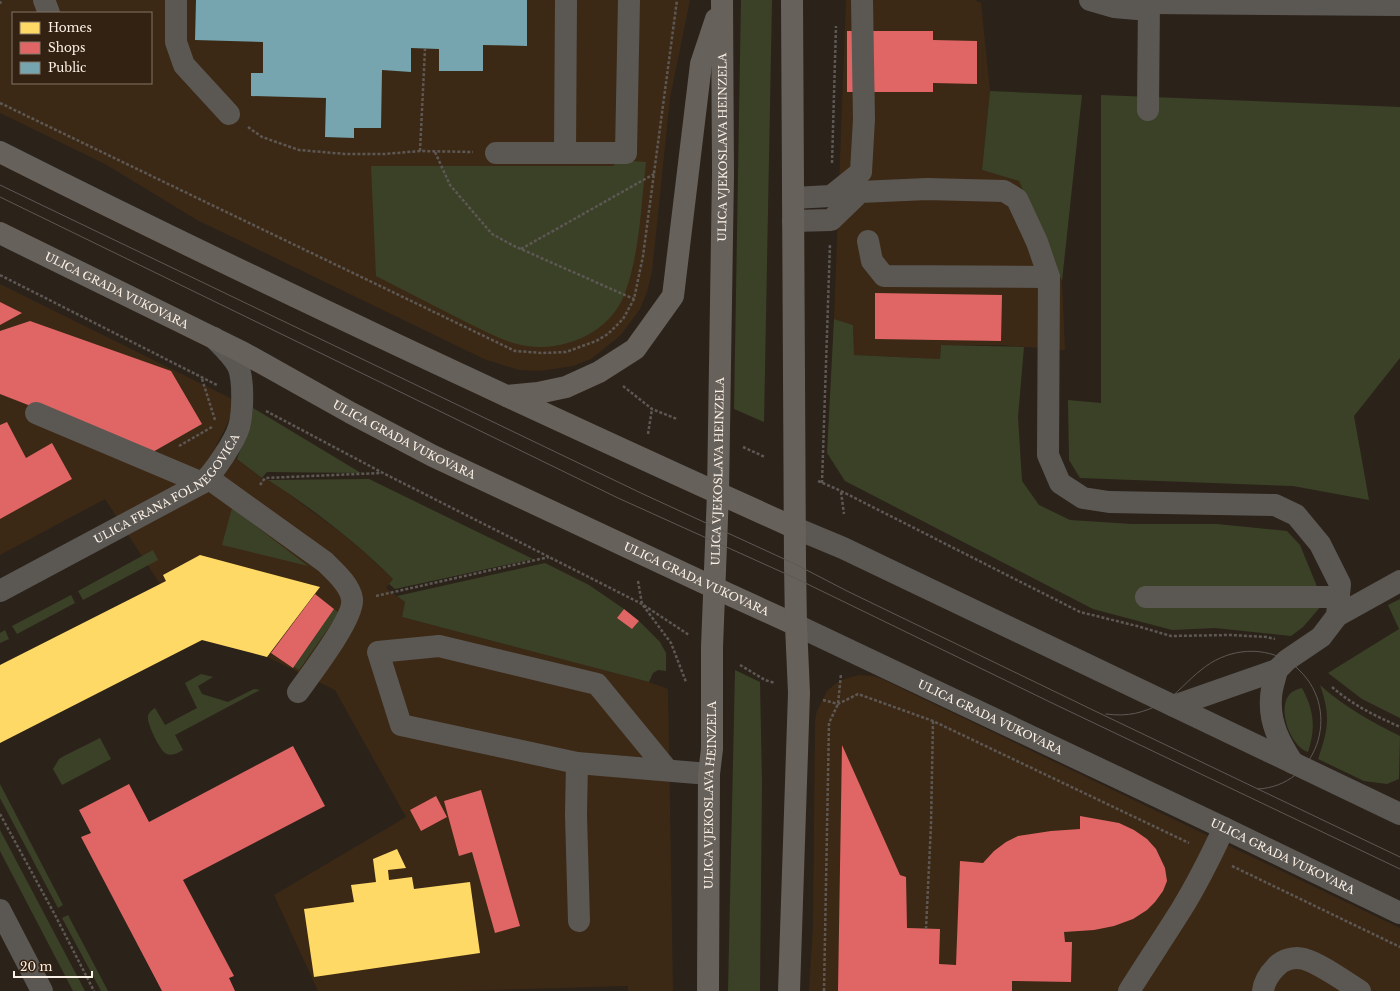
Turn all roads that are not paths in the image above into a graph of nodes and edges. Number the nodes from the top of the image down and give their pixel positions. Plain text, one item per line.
1 (44, 0) edge
2 (176, 0) edge
3 (566, 0) edge
4 (629, 0) edge
5 (792, 0) edge
6 (862, 0) edge
7 (1090, 0) edge
8 (722, 2) edge
9 (1228, 2) edge
10 (1149, 4) edge
11 (1400, 5) edge
12 (49, 12) edge
13 (1148, 110) dead end
14 (229, 114) road end
15 (2, 151) edge
16 (496, 153) road end
17 (565, 153) junction
18 (793, 198) junction
19 (793, 221) junction
20 (0, 232) edge
21 (868, 241) dead end
22 (1049, 277) junction
23 (213, 338) junction
24 (506, 396) junction
25 (36, 413) dead end
26 (205, 480) junction
27 (718, 493) junction
28 (795, 528) junction
29 (1400, 581) edge
30 (715, 588) junction
31 (0, 591) edge
32 (1146, 597) dead end
33 (1338, 607) junction
34 (796, 625) junction
35 (1277, 670) junction
36 (298, 692) dead end
37 (1174, 706) junction
38 (1292, 763) junction
39 (578, 764) junction
40 (663, 770) junction
41 (709, 774) junction
42 (1400, 794) edge
43 (1372, 801) junction
44 (1400, 814) edge
45 (1224, 828) junction
46 (0, 910) edge
47 (1400, 913) edge
48 (579, 921) dead end
49 (42, 991) edge
50 (708, 991) edge
51 (789, 991) edge
52 (1130, 991) edge
53 (1263, 991) edge
54 (1360, 991) edge

1 - 12 street
2 - 14 street
3 - 17 street
4 - 17 street
5 - 18 main road
6 - 18 street
7 - 10 street
8 - 24 main road
8 - 27 main road, ULICA VJEKOSLAVA HEINZELA
9 - 10 street
9 - 11 street
10 - 13 street
15 - 24 main road
16 - 17 street
18 - 19 main road
19 - 22 street
19 - 28 main road
20 - 23 main road, ULICA GRADA VUKOVARA
21 - 22 street
22 - 33 street
23 - 26 street, ULICA FRANA FOLNEGOVIĆA
23 - 30 main road, ULICA GRADA VUKOVARA
24 - 27 main road
25 - 26 street
26 - 31 street, ULICA FRANA FOLNEGOVIĆA
26 - 36 street
27 - 28 main road
27 - 30 main road, ULICA VJEKOSLAVA HEINZELA
28 - 34 main road
28 - 37 street
29 - 33 street
30 - 34 main road, ULICA GRADA VUKOVARA
30 - 41 main road, ULICA VJEKOSLAVA HEINZELA
32 - 33 street
33 - 35 street
34 - 45 street, ULICA GRADA VUKOVARA
34 - 51 main road
35 - 37 street
35 - 38 street
37 - 38 street
38 - 43 street
39 - 40 street
39 - 40 street
39 - 48 street
40 - 41 street
41 - 50 main road, ULICA VJEKOSLAVA HEINZELA
42 - 43 street
43 - 44 street
45 - 47 street, ULICA GRADA VUKOVARA
45 - 52 street
46 - 49 street
53 - 54 street

